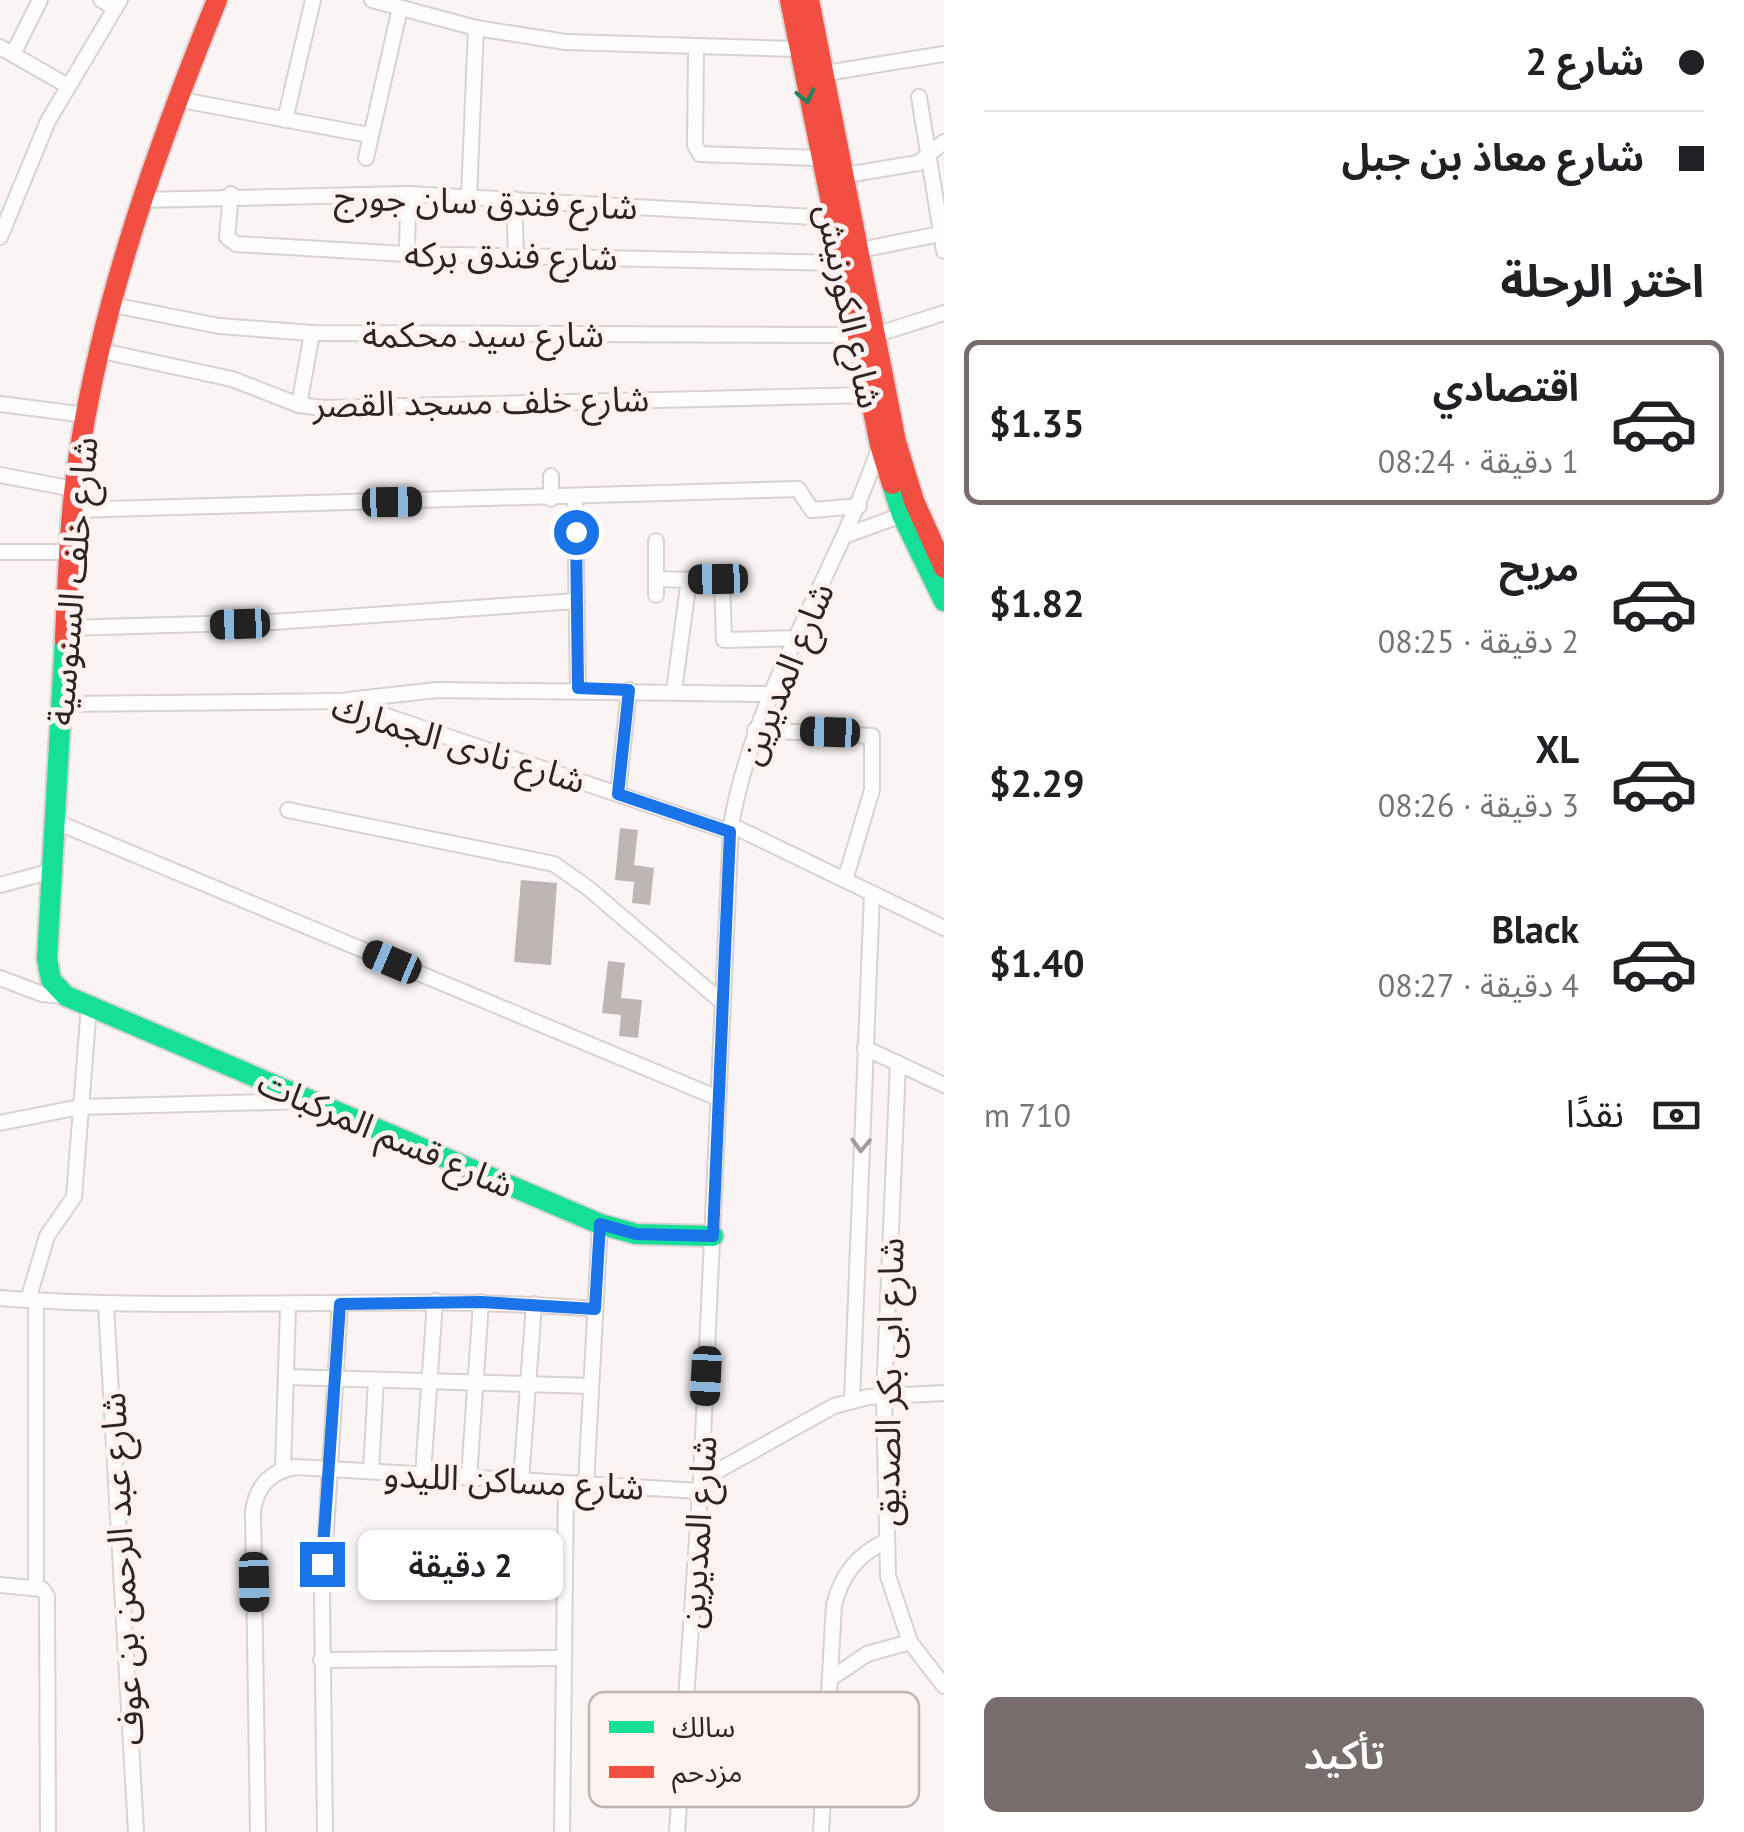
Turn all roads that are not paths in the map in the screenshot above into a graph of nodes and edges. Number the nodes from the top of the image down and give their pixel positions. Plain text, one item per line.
1 (40, 0) edge
2 (217, 0) edge
3 (313, 0) edge
4 (372, 0) edge
5 (790, 0) edge
6 (809, 0) edge
7 (112, 3) edge
8 (400, 8) junction
9 (476, 28) junction
10 (801, 37) junction
11 (696, 48) junction
12 (6, 50) edge
13 (944, 54) edge
14 (820, 74) junction
15 (68, 86) junction
16 (919, 96) dead end
17 (176, 99) junction
18 (285, 120) junction
19 (369, 135) junction
20 (944, 142) edge
21 (928, 155) junction
22 (366, 158) dead end
23 (819, 158) junction
24 (840, 176) junction
25 (231, 194) junction
26 (408, 194) junction
27 (469, 196) junction
28 (514, 199) junction
29 (140, 200) junction
30 (832, 218) junction
31 (0, 233) edge
32 (943, 233) edge
33 (944, 250) edge
34 (407, 254) junction
35 (516, 256) junction
36 (848, 257) junction
37 (113, 305) junction
38 (944, 313) edge
39 (312, 334) junction
40 (864, 336) junction
41 (102, 351) junction
42 (868, 394) junction
43 (0, 404) edge
44 (300, 405) junction
45 (86, 415) junction
46 (880, 445) junction
47 (0, 475) edge
48 (551, 476) dead end
49 (575, 498) junction
50 (551, 499) junction
51 (73, 500) junction
52 (858, 506) junction
53 (902, 515) junction
54 (846, 535) junction
55 (656, 541) dead end
56 (0, 552) edge
57 (70, 552) junction
58 (944, 567) edge
59 (656, 579) junction
60 (689, 579) junction
61 (656, 595) dead end
62 (577, 601) junction
63 (944, 601) edge
64 (65, 628) junction
65 (797, 638) junction
66 (578, 688) junction
67 (629, 690) junction
68 (674, 691) junction
69 (770, 694) junction
70 (342, 701) junction
71 (61, 704) junction
72 (755, 730) junction
73 (618, 794) junction
74 (288, 810) dead end
75 (54, 821) junction
76 (730, 828) junction
77 (52, 871) junction
78 (845, 880) junction
79 (0, 885) edge
80 (872, 893) junction
81 (944, 928) edge
82 (0, 978) edge
83 (66, 996) junction
84 (722, 1002) junction
85 (90, 1006) junction
86 (864, 1048) junction
87 (898, 1063) junction
88 (944, 1085) edge
89 (718, 1098) junction
90 (312, 1101) junction
91 (80, 1107) junction
92 (0, 1123) edge
93 (600, 1224) junction
94 (713, 1236) junction
95 (0, 1298) edge
96 (32, 1300) junction
97 (435, 1301) junction
98 (481, 1302) junction
99 (340, 1304) junction
100 (534, 1304) junction
101 (106, 1306) junction
102 (288, 1306) junction
103 (595, 1309) junction
104 (286, 1377) junction
105 (333, 1378) junction
106 (376, 1380) junction
107 (429, 1381) junction
108 (476, 1382) junction
109 (528, 1384) junction
110 (591, 1386) junction
111 (944, 1393) edge
112 (884, 1396) junction
113 (852, 1400) junction
114 (283, 1469) junction
115 (326, 1469) junction
116 (370, 1471) junction
117 (422, 1474) junction
118 (469, 1477) junction
119 (521, 1480) junction
120 (566, 1483) junction
121 (586, 1484) junction
122 (701, 1486) junction
123 (886, 1541) junction
124 (0, 1586) edge
125 (36, 1588) junction
126 (910, 1642) junction
127 (564, 1658) junction
128 (321, 1660) junction
129 (830, 1679) junction
130 (944, 1686) edge
131 (687, 1692) edge
132 (829, 1692) edge
133 (679, 1807) edge
134 (822, 1807) edge
135 (48, 1832) edge
136 (136, 1832) edge
137 (258, 1832) edge
138 (325, 1832) edge
139 (562, 1832) edge
140 (677, 1832) edge
141 (821, 1832) edge

1 - 12 street
2 - 17 street, شارع خلف السنوسية
3 - 18 street
4 - 8 street
5 - 10 street, شارع الكورنيش
6 - 10 street, شارع الكورنيش
7 - 15 street
8 - 9 street
8 - 19 street
9 - 11 street
9 - 27 street
10 - 11 street
10 - 14 street, شارع الكورنيش
10 -> 23 street, شارع الكورنيش
11 - 23 street
12 - 15 street
13 - 14 street
14 - 24 street, شارع الكورنيش
15 - 31 street
16 - 21 street
17 - 18 street
17 - 29 street, شارع خلف السنوسية
18 - 19 street
19 - 22 street
20 - 21 street
21 - 24 street
21 - 32 street
23 - 30 street, شارع الكورنيش
24 - 36 street, شارع الكورنيش
25 - 26 street, شارع فندق سان جورج
25 - 29 street, شارع فندق سان جورج
25 - 34 street, شارع فندق بركه
26 - 27 street, شارع فندق سان جورج
26 - 34 street
27 - 28 street, شارع فندق سان جورج
28 - 30 street, شارع فندق سان جورج
28 - 35 street
29 - 37 street, شارع خلف السنوسية
30 - 36 street, شارع الكورنيش
32 - 33 street
32 - 36 street, شارع فندق بركه
34 - 35 street, شارع فندق بركه
35 - 36 street, شارع فندق بركه
36 - 40 street, شارع الكورنيش
37 - 39 street, شارع سيد محكمة
37 - 41 street, شارع خلف السنوسية
38 - 40 street, شارع سيد محكمة
39 - 40 street, شارع سيد محكمة
39 - 44 street
40 - 42 street, شارع الكورنيش
40 - 58 street, شارع الكورنيش
41 - 44 street, شارع خلف مسجد القصر
41 - 45 street, شارع خلف السنوسية
42 - 44 street, شارع خلف مسجد القصر
42 - 46 street, شارع الكورنيش
43 - 45 street
45 - 51 street, شارع خلف السنوسية
46 - 52 street, شارع المديرين
46 - 53 street, شارع الكورنيش
47 - 51 street
48 - 50 street
49 - 50 street
49 - 52 street
49 - 62 street
50 - 51 street
51 - 57 street, شارع خلف السنوسية
52 - 54 street, شارع المديرين
53 - 54 street
53 - 63 street, شارع الكورنيش
54 - 65 street, شارع المديرين
55 - 59 street
56 - 57 street
57 - 64 street, شارع خلف السنوسية
59 - 60 street
59 - 61 street
60 - 65 street
60 - 68 street
62 - 64 street
62 - 66 street
64 - 71 street, شارع خلف السنوسية
65 - 69 street, شارع المديرين
66 - 67 street
66 - 70 street
67 - 68 street
67 - 73 street
68 - 69 street
69 - 72 street, شارع المديرين
70 - 71 street, شارع نادى الجمارك
70 - 73 street, شارع نادى الجمارك
71 - 75 street, شارع خلف السنوسية
72 - 76 street, شارع المديرين
72 - 78 street
73 - 76 street, شارع نادى الجمارك
74 - 84 street
75 - 77 street, شارع خلف السنوسية
75 - 89 street
76 - 78 street, شارع نادى الجمارك
76 - 84 street, شارع المديرين
77 - 79 street
77 - 83 street, شارع خلف السنوسية
78 - 80 street, شارع نادى الجمارك
80 - 81 street, شارع نادى الجمارك
80 - 86 street, شارع ابى بكر الصديق
82 - 83 street
83 - 85 street, شارع قسم المركبات
84 - 89 street, شارع المديرين
85 - 90 street, شارع قسم المركبات
85 - 91 street
86 - 87 street
86 -> 113 street, شارع ابى بكر الصديق
87 - 88 street
87 - 112 street, شارع ابى بكر الصديق
89 - 94 street, شارع المديرين
90 - 91 street
90 - 93 street, شارع قسم المركبات
91 - 92 street
91 - 96 street
93 - 94 street, شارع قسم المركبات
93 - 103 street
94 - 122 street, شارع المديرين
95 - 96 street
96 - 101 street
96 - 125 street
97 - 98 street
97 - 99 street
97 - 107 street
98 - 100 street
98 - 108 street
99 - 102 street
99 - 105 street
100 - 103 street
100 - 109 street
101 - 102 street
101 - 136 street, شارع عبد الرحمن بن عوف
102 - 104 street
103 - 110 street
104 - 105 street
104 - 114 street
105 - 106 street
105 - 115 street
106 - 107 street
106 - 116 street
107 - 108 street
107 - 117 street
108 - 109 street
108 - 118 street
109 - 110 street
109 - 119 street
110 - 121 street
111 - 112 street
112 - 113 street
112 - 123 street, شارع ابى بكر الصديق
113 - 122 street
114 - 115 street, شارع مساكن الليدو
114 - 137 street
115 - 116 street, شارع مساكن الليدو
115 - 128 street
116 - 117 street, شارع مساكن الليدو
117 - 118 street, شارع مساكن الليدو
118 - 119 street, شارع مساكن الليدو
119 - 120 street, شارع مساكن الليدو
120 - 121 street, شارع مساكن الليدو
120 - 127 street
121 - 122 street, شارع مساكن الليدو
122 - 131 street, شارع المديرين
123 - 126 street, شارع ابى بكر الصديق
123 - 129 street
124 - 125 street
125 - 135 street
126 - 129 street
126 - 130 street, شارع ابى بكر الصديق
127 - 128 street
127 - 139 street
128 - 138 street
129 - 132 street
133 - 140 street, شارع المديرين
134 - 141 street

